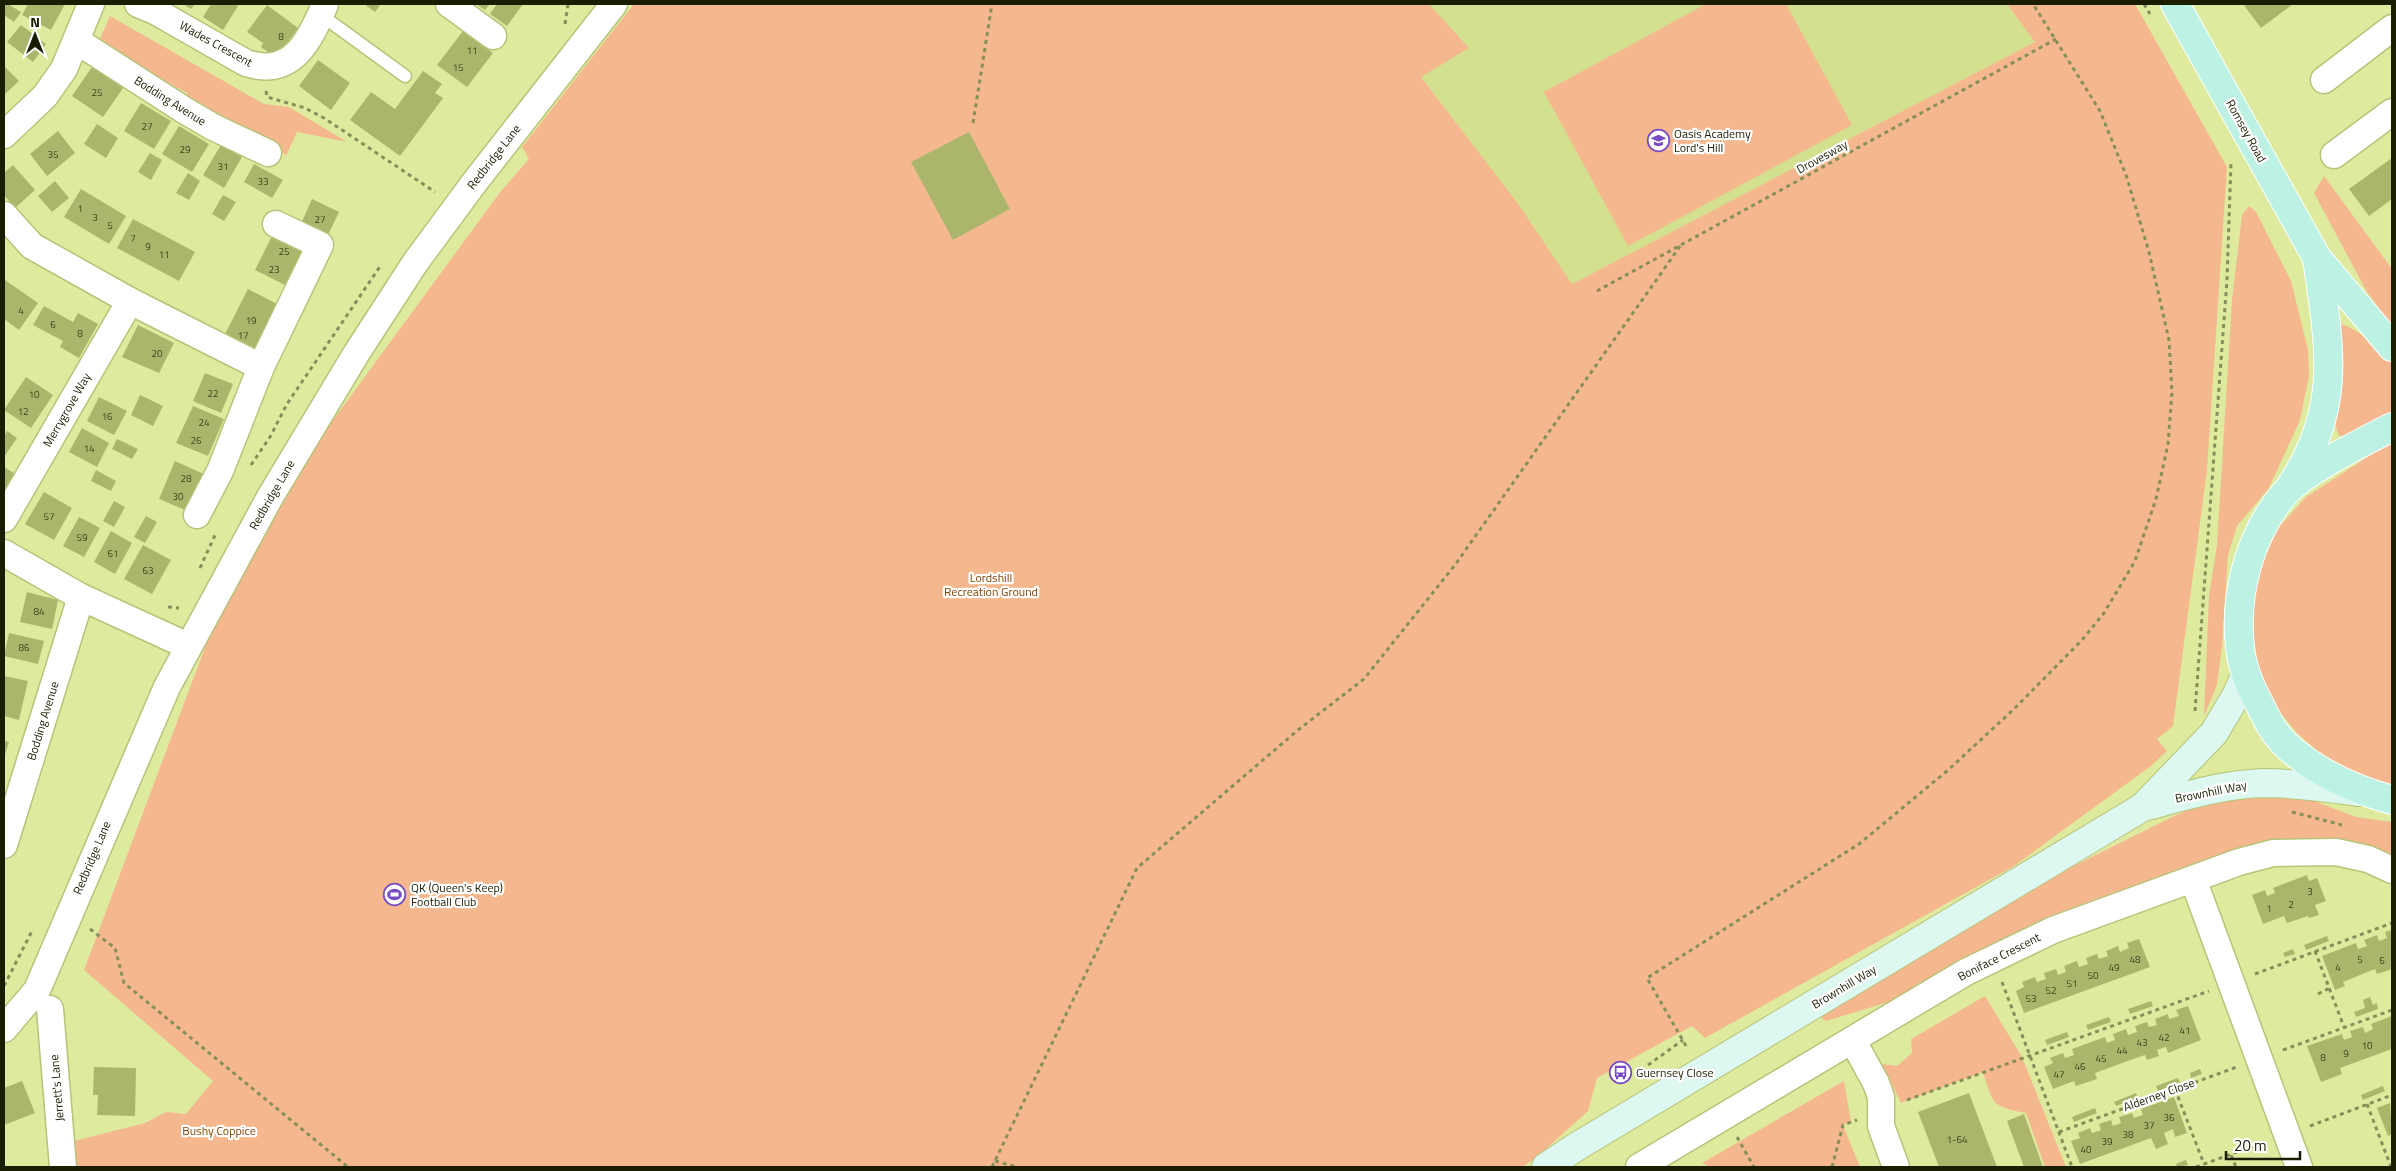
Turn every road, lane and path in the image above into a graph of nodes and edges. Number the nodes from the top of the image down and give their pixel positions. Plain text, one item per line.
1 (91, 4) edge
2 (138, 4) edge
3 (449, 4) edge
4 (614, 4) edge
5 (992, 4) edge
6 (2033, 4) edge
7 (2144, 4) edge
8 (2175, 4) edge
9 (323, 10) edge
10 (2153, 21) dead end
11 (492, 36) dead end
12 (2056, 39) junction
13 (2388, 40) edge
14 (77, 41) junction
15 (262, 68) junction
16 (405, 76) dead end
17 (2324, 80) dead end
18 (2392, 112) edge
19 (973, 123) dead end
20 (4, 135) edge
21 (268, 153) dead end
22 (2334, 155) dead end
23 (2228, 156) dead end
24 (435, 192) dead end
25 (4, 215) edge
26 (276, 224) dead end
27 (1681, 245) junction
28 (2317, 258) junction
29 (1597, 291) dead end
30 (130, 300) junction
31 (2392, 347) edge
32 (261, 366) junction
33 (2392, 426) edge
34 (2287, 491) junction
35 (197, 515) dead end
36 (4, 519) edge
37 (4, 552) edge
38 (81, 597) junction
39 (188, 646) junction
40 (2246, 674) junction
41 (2194, 714) dead end
42 (2380, 796) edge
43 (2143, 806) junction
44 (2284, 810) dead end
45 (2348, 828) dead end
46 (4, 845) edge
47 (2392, 870) edge
48 (2193, 879) junction
49 (68, 916) junction
50 (2315, 951) dead end
51 (1993, 958) junction
52 (2330, 988) junction
53 (2318, 994) dead end
54 (50, 1010) dead end
55 (2392, 1010) edge
56 (2344, 1027) junction
57 (4, 1029) edge
58 (1683, 1040) junction
59 (1853, 1041) junction
60 (1686, 1046) dead end
61 (2030, 1054) junction
62 (2259, 1059) junction
63 (1648, 1065) dead end
64 (2175, 1089) junction
65 (2367, 1104) dead end
66 (1881, 1110) junction
67 (2059, 1132) junction
68 (1735, 1133) dead end
69 (2231, 1154) dead end
70 (995, 1161) junction
71 (2204, 1164) dead end
72 (63, 1167) edge
73 (348, 1167) edge
74 (992, 1167) edge
75 (1017, 1167) edge
76 (1546, 1167) edge
77 (1640, 1167) edge
78 (1754, 1167) edge
79 (1832, 1167) edge
80 (1896, 1167) edge
81 (2072, 1167) edge
82 (2236, 1167) edge
83 (2298, 1167) edge
84 (2391, 1167) edge

1 - 14 street
2 - 15 street, Wades Crescent
3 - 11 street
4 - 39 street, Redbridge Lane
5 - 19 path
6 - 12 path
7 - 10 path
8 - 28 main road, Romsey Road
9 - 15 street, Wades Crescent
9 - 16 lane
12 - 27 path, Drovesway
12 - 58 path
13 - 17 street
14 - 20 street
14 - 21 street, Bodding Avenue
15 - 24 path
18 - 22 street
23 - 41 path
25 - 30 street
26 - 32 street
27 - 29 path, Drovesway
27 - 70 path
28 - 31 main road, Romsey Road
28 - 34 main road, Romsey Road
30 - 32 street
30 - 36 street, Merrygrove Way
32 - 35 street
33 - 34 main road
34 - 40 main road, Romsey Road
37 - 38 street
38 - 39 street
38 - 46 street, Bodding Avenue
39 - 49 street, Redbridge Lane
40 - 42 main road, Romsey Road
40 - 43 street, Brownhill Way
42 - 43 street, Brownhill Way
43 - 76 street, Brownhill Way
44 - 45 path
47 - 48 street, Boniface Crescent
48 - 51 street, Boniface Crescent
48 - 62 street
49 - 57 street, Redbridge Lane
49 - 73 path
50 - 52 path
51 - 59 street, Boniface Crescent
51 - 61 path
52 - 53 path
52 - 56 path
54 - 72 street, Jerrett's Lane
55 - 56 path, Alderney Close
56 - 62 path, Alderney Close
58 - 60 path
58 - 63 path
59 - 66 street
59 - 77 street, Boniface Crescent
61 - 66 path
61 - 67 path
62 - 64 path, Alderney Close
62 - 83 street
64 - 67 path, Alderney Close
64 - 71 path
65 - 84 path
66 - 79 path
66 - 80 street
67 - 81 path
68 - 78 path
69 - 82 path
70 - 74 path
70 - 75 path

